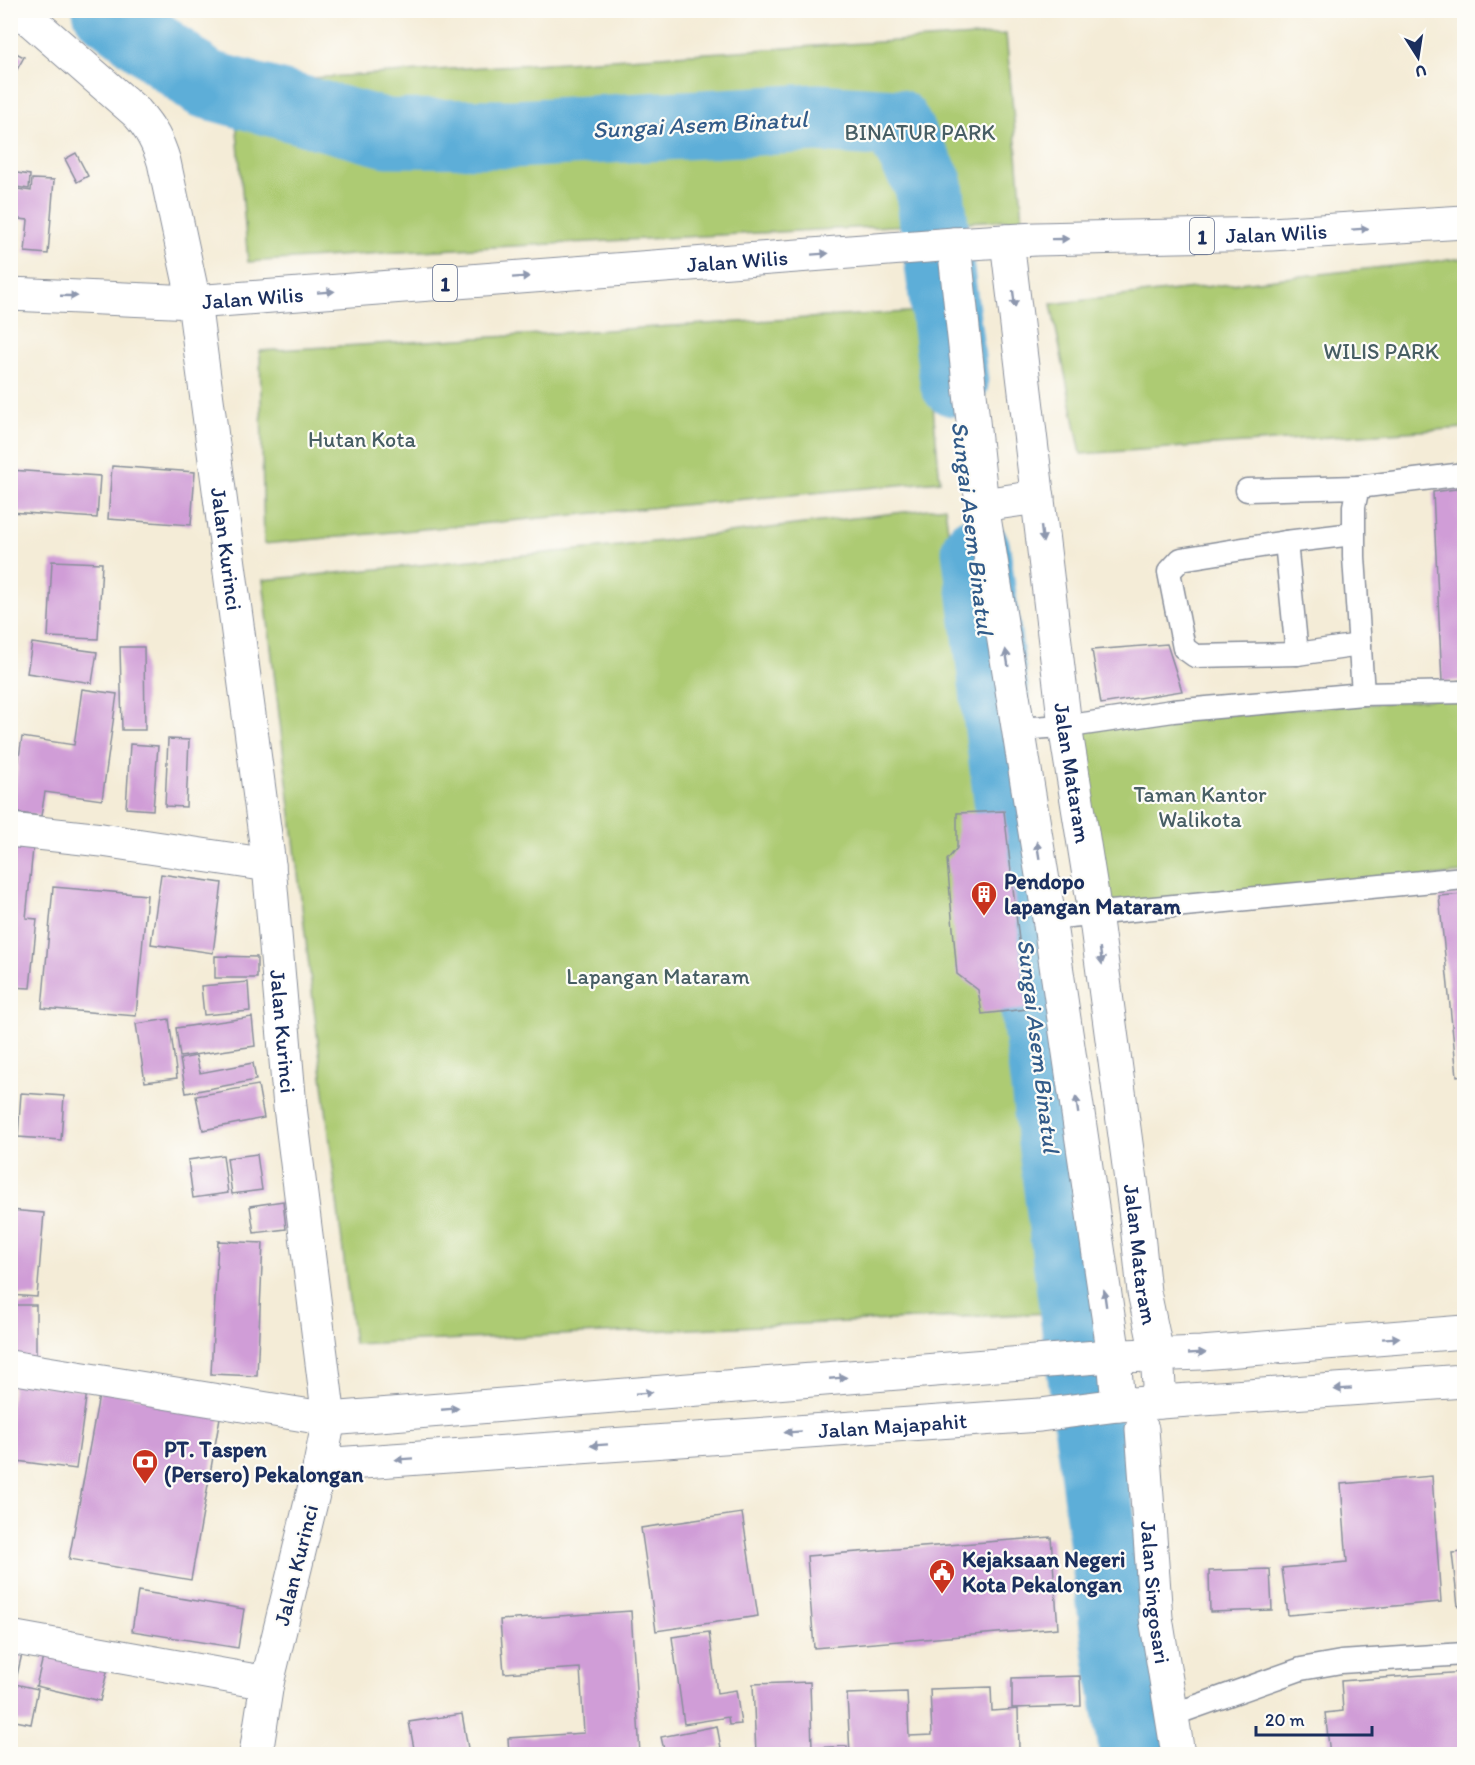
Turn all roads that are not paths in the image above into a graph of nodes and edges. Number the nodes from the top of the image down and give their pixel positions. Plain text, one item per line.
1 (19, 10) edge
2 (1464, 222) edge
3 (1007, 241) junction
4 (946, 244) junction
5 (10, 294) edge
6 (194, 302) junction
7 (1464, 474) edge
8 (1358, 487) junction
9 (1247, 490) dead end
10 (1038, 497) junction
11 (982, 504) junction
12 (1353, 534) junction
13 (1286, 542) junction
14 (1360, 645) junction
15 (1297, 654) junction
16 (1464, 692) edge
17 (1363, 694) junction
18 (1065, 726) junction
19 (1018, 729) junction
20 (10, 830) edge
21 (270, 865) junction
22 (1464, 878) edge
23 (1095, 913) junction
24 (1049, 918) junction
25 (1464, 1332) edge
26 (1156, 1354) junction
27 (1105, 1357) junction
28 (10, 1366) edge
29 (1464, 1381) edge
30 (1160, 1402) junction
31 (1110, 1406) junction
32 (328, 1419) junction
33 (1142, 1429) junction
34 (320, 1465) junction
35 (10, 1637) edge
36 (1464, 1654) edge
37 (267, 1683) junction
38 (1172, 1715) junction
39 (256, 1755) edge
40 (1178, 1755) edge

1 - 6 main road, Jalan Kurinci
3 -> 2 main road, Jalan Wilis / 1
3 - 4 main road, Jalan Wilis / 1
3 -> 10 main road, Jalan Mataram
6 -> 4 main road, Jalan Wilis / 1
4 - 11 main road
5 -> 6 main road, Jalan Wilis / 1
6 - 21 main road, Jalan Kurinci
7 - 8 lane
8 - 9 lane
8 - 12 lane
10 - 11 main road
10 -> 18 main road, Jalan Mataram
19 -> 11 main road
12 - 13 lane
12 - 14 lane
13 - 15 lane
13 - 15 lane
14 - 15 lane
14 - 17 lane
16 - 17 lane
17 - 18 lane
18 - 19 lane
18 - 23 main road, Jalan Mataram
24 -> 19 main road
20 - 21 main road
21 - 32 main road, Jalan Kurinci
22 - 23 lane
23 - 24 lane
23 -> 26 main road, Jalan Mataram
27 -> 24 main road
26 -> 25 main road
26 - 27 main road
26 - 30 main road, Jalan Mataram
27 - 31 main road
32 -> 27 main road
28 - 32 main road
29 -> 30 main road, Jalan Majapahit
30 - 31 main road, Jalan Majapahit
30 - 33 main road
31 - 33 main road
31 -> 34 main road, Jalan Majapahit
32 - 34 main road, Jalan Kurinci
33 - 38 main road, Jalan Singosari
34 - 37 main road, Jalan Kurinci
35 - 37 main road
36 - 38 lane
37 - 39 main road, Jalan Kurinci
38 - 40 main road, Jalan Singosari

